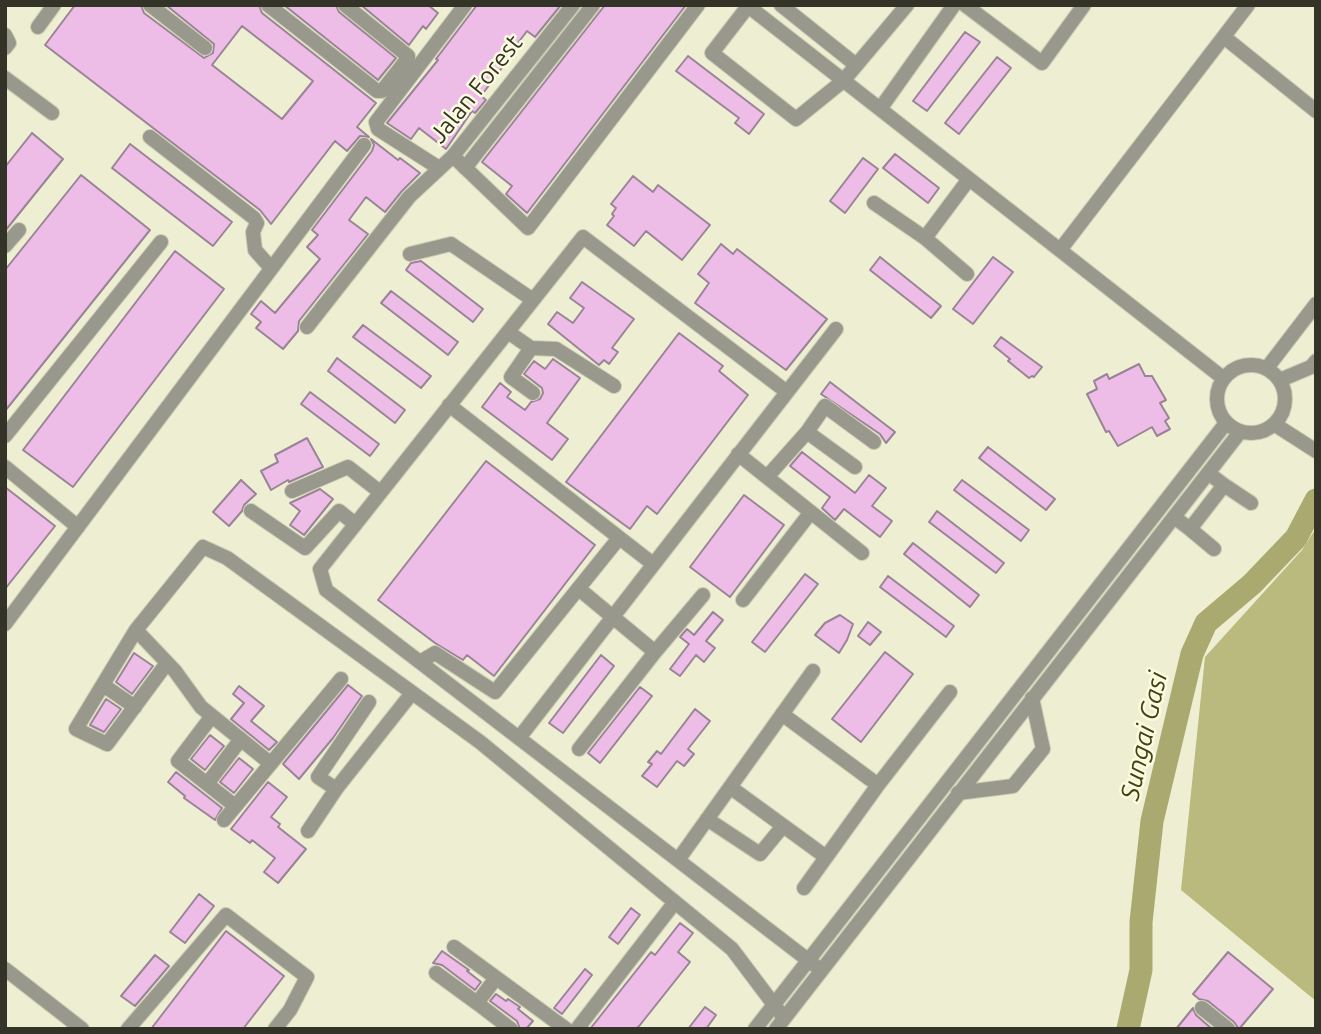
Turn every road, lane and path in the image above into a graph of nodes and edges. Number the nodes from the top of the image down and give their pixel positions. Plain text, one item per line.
1 (54, 5) edge
2 (150, 5) edge
3 (268, 5) edge
4 (345, 5) edge
5 (465, 5) edge
6 (573, 5) edge
7 (593, 5) edge
8 (698, 5) edge
9 (781, 5) edge
10 (906, 5) edge
11 (954, 5) edge
12 (965, 5) edge
13 (1084, 5) edge
14 (1248, 5) edge
15 (749, 6) edge
16 (285, 10) edge
17 (38, 27) dead end
18 (5, 35) edge
19 (1224, 37) junction
20 (5, 48) edge
21 (205, 48) dead end
22 (856, 65) junction
23 (5, 78) edge
24 (843, 81) junction
25 (880, 109) junction
26 (1316, 111) edge
27 (52, 113) dead end
28 (150, 137) dead end
29 (364, 145) dead end
30 (453, 156) junction
31 (439, 168) junction
32 (465, 168) junction
33 (969, 178) junction
34 (874, 203) dead end
35 (19, 230) dead end
36 (925, 238) junction
37 (161, 242) dead end
38 (5, 246) edge
39 (1060, 250) junction
40 (410, 254) dead end
41 (271, 268) junction
42 (967, 274) dead end
43 (533, 300) junction
44 (1316, 304) edge
45 (307, 327) dead end
46 (836, 330) dead end
47 (508, 332) junction
48 (531, 348) junction
49 (1316, 361) edge
50 (1267, 368) junction
51 (1223, 378) junction
52 (1280, 380) junction
53 (614, 386) dead end
54 (787, 392) junction
55 (533, 393) dead end
56 (449, 405) junction
57 (1226, 423) junction
58 (1274, 424) junction
59 (807, 432) junction
60 (1240, 432) junction
61 (5, 436) edge
62 (874, 442) dead end
63 (1315, 450) edge
64 (738, 454) junction
65 (5, 467) edge
66 (855, 467) dead end
67 (1208, 472) junction
68 (767, 477) junction
69 (1224, 485) junction
70 (292, 491) dead end
71 (380, 492) junction
72 (1251, 503) dead end
73 (251, 511) dead end
74 (811, 512) junction
75 (1174, 517) junction
76 (355, 524) junction
77 (78, 527) junction
78 (1190, 529) junction
79 (619, 538) junction
80 (1214, 549) dead end
81 (862, 553) dead end
82 (653, 564) junction
83 (579, 589) junction
84 (703, 595) dead end
85 (743, 600) dead end
86 (613, 617) junction
87 (5, 624) edge
88 (136, 630) junction
89 (654, 652) junction
90 (420, 662) junction
91 (167, 663) junction
92 (813, 671) dead end
93 (341, 679) dead end
94 (103, 685) junction
95 (950, 692) dead end
96 (412, 693) junction
97 (1032, 698) junction
98 (369, 702) dead end
99 (135, 706) junction
100 (782, 714) junction
101 (212, 716) junction
102 (519, 738) junction
103 (241, 739) junction
104 (579, 748) dead end
105 (270, 763) junction
106 (207, 784) junction
107 (878, 785) junction
108 (730, 787) junction
109 (336, 789) junction
110 (958, 793) junction
111 (235, 806) junction
112 (707, 819) junction
113 (224, 820) dead end
114 (783, 826) junction
115 (308, 831) dead end
116 (826, 857) junction
117 (678, 860) junction
118 (804, 888) dead end
119 (675, 902) junction
120 (454, 947) dead end
121 (808, 960) junction
122 (5, 969) edge
123 (821, 970) junction
124 (436, 973) dead end
125 (496, 978) junction
126 (477, 1003) junction
127 (775, 1003) junction
128 (1202, 1007) dead end
129 (780, 1023) edge
130 (82, 1029) edge
131 (128, 1029) edge
132 (275, 1029) edge
133 (511, 1029) edge
134 (566, 1029) edge
135 (577, 1029) edge
136 (755, 1029) edge
137 (1228, 1029) edge

1 - 17 street
2 - 21 street
3 - 16 street
4 - 16 street
5 - 31 street
6 - 30 street, Jalan Forest
7 - 32 street
8 - 32 street
9 - 22 street
10 - 22 street
11 - 25 street
12 - 13 street
14 - 19 street
15 - 24 street
15 - 24 street
18 - 20 street
19 - 26 street
19 - 39 street
22 - 24 street
23 - 27 street
24 - 25 street
25 - 33 street
28 - 41 street
29 - 41 street
30 - 31 street, Jalan Forest
30 - 32 street
31 - 45 street, Jalan Forest
33 - 36 street
33 - 39 street
34 - 36 street
35 - 38 street
36 - 42 street
37 - 61 street
39 - 51 street
40 - 43 street
41 - 77 street
43 - 47 street
43 - 54 street
44 - 50 street
46 - 54 street
47 - 48 street
47 - 56 street
48 - 53 street
48 - 55 street
49 - 52 street
50 - 51 street
50 - 52 street
51 - 57 street
52 - 58 street
54 - 64 street
56 - 71 street
56 - 79 street
57 - 60 street
57 - 121 street
58 - 60 street
58 - 63 street
59 - 62 street
59 - 66 street
59 - 68 street
60 - 67 street
64 - 68 street
64 - 82 street
65 - 77 street
67 - 69 street
67 - 75 street
68 - 74 street
69 - 72 street
69 - 78 street
70 - 71 street
71 - 76 street
73 - 76 street
74 - 81 street
74 - 85 street
75 - 78 street
75 - 97 street
76 - 90 street
77 - 87 street
78 - 80 street
79 - 82 street
79 - 83 street
82 - 86 street
83 - 86 street
83 - 90 street
84 - 89 street
86 - 89 street
86 - 102 street
88 - 91 street
88 - 94 street
88 - 96 street
89 - 104 street
90 - 102 street
91 - 99 street
91 - 101 street
92 - 100 street
93 - 105 street
94 - 99 street
94 - 99 street
95 - 107 street
96 - 109 street
96 - 119 street
97 - 110 street
97 - 110 street
98 - 109 street
100 - 107 street
100 - 108 street
101 - 103 street
101 - 106 street
102 - 117 street
103 - 105 street
103 - 106 street
105 - 111 street
106 - 111 street
107 - 116 street
108 - 112 street
108 - 114 street
109 - 115 street
110 - 123 street
111 - 113 street
112 - 114 street
112 - 117 street
114 - 116 street
116 - 118 street
117 - 121 street
119 - 127 street
119 - 135 street
120 - 125 street
121 - 123 street
121 - 127 street
122 - 130 street
123 - 129 street
124 - 126 street
125 - 126 street
125 - 134 street
126 - 133 street
127 - 129 street
127 - 136 street
128 - 137 street
131 - 132 street

